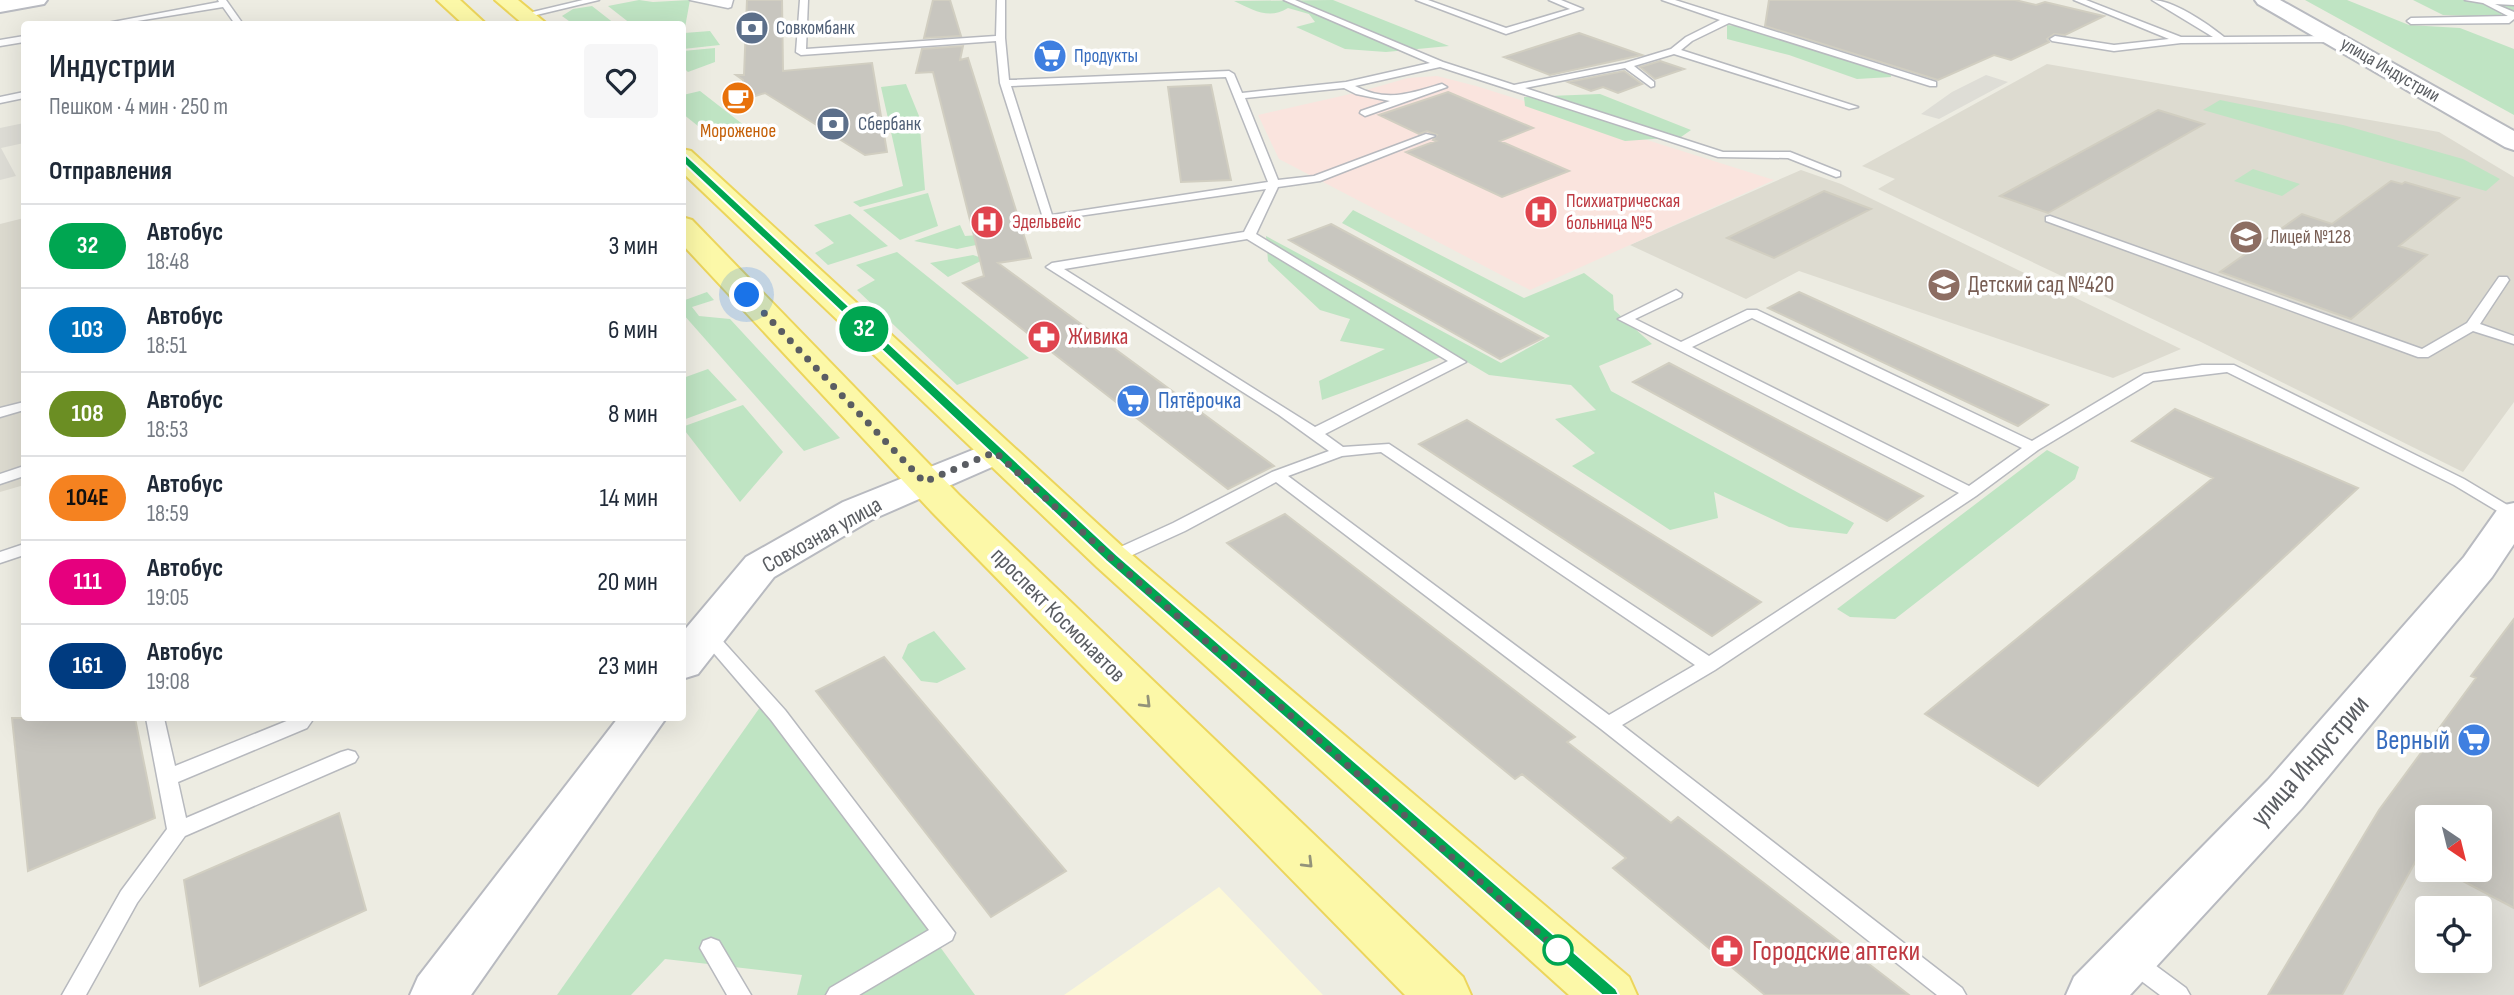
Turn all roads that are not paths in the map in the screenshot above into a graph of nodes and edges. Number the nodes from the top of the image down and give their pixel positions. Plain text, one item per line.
1 (37, 0) edge
2 (447, 0) edge
3 (506, 0) edge
4 (595, 0) edge
5 (694, 0) edge
6 (729, 0) edge
7 (804, 0) edge
8 (1001, 0) edge
9 (1288, 0) edge
10 (1420, 0) edge
11 (1553, 0) edge
12 (1666, 0) edge
13 (2078, 0) edge
14 (2156, 0) edge
15 (2265, 0) edge
16 (2469, 0) edge
17 (223, 2) edge
18 (2514, 2) edge
19 (2487, 3) junction
20 (0, 6) edge
21 (530, 20) edge
22 (1728, 20) junction
23 (122, 21) edge
24 (237, 21) edge
25 (472, 21) edge
26 (2411, 21) dead end
27 (1000, 38) junction
28 (2055, 39) dead end
29 (2337, 39) junction
30 (21, 40) edge
31 (2181, 40) junction
32 (2222, 40) junction
33 (0, 43) edge
34 (1674, 51) junction
35 (1440, 64) junction
36 (1627, 65) junction
37 (1004, 83) junction
38 (1651, 84) dead end
39 (1933, 84) dead end
40 (1346, 85) junction
41 (1442, 87) dead end
42 (1515, 87) junction
43 (21, 96) edge
44 (1239, 96) junction
45 (0, 100) edge
46 (1402, 100) junction
47 (1853, 107) dead end
48 (1365, 113) dead end
49 (1430, 136) dead end
50 (2514, 142) edge
51 (686, 161) edge
52 (1836, 174) dead end
53 (1274, 184) junction
54 (2050, 219) dead end
55 (686, 235) edge
56 (1249, 235) junction
57 (2502, 279) dead end
58 (1676, 294) dead end
59 (2472, 326) junction
60 (2514, 340) edge
61 (1682, 347) junction
62 (21, 407) edge
63 (0, 413) edge
64 (1314, 434) junction
65 (2033, 447) junction
66 (995, 452) junction
67 (1340, 452) junction
68 (21, 472) edge
69 (1277, 475) junction
70 (0, 478) edge
71 (924, 482) junction
72 (1970, 493) junction
73 (2514, 515) edge
74 (21, 551) edge
75 (0, 558) edge
76 (1111, 558) junction
77 (694, 648) edge
78 (1709, 665) junction
79 (157, 721) edge
80 (302, 721) edge
81 (641, 721) edge
82 (1608, 724) junction
83 (348, 757) dead end
84 (167, 778) junction
85 (178, 830) junction
86 (711, 948) dead end
87 (2127, 958) junction
88 (74, 995) edge
89 (438, 995) edge
90 (738, 995) edge
91 (838, 995) edge
92 (1443, 995) edge
93 (1609, 995) edge
94 (1954, 995) edge
95 (2094, 995) edge
96 (2178, 995) edge

1 - 20 street
2 - 25 main road
3 - 21 main road
4 - 21 lane
5 - 6 lane
7 - 27 lane
8 - 27 lane
9 - 35 lane
10 - 11 lane
12 - 22 lane
13 - 31 lane
14 - 32 lane
15 - 29 street, улица Индустрии
16 - 19 lane
17 - 23 lane
17 - 24 lane
18 - 19 lane
19 - 26 lane
22 - 34 lane
22 - 39 lane
27 - 37 lane
28 - 31 lane
29 - 32 lane
29 - 50 street, улица Индустрии
30 - 33 lane
31 - 32 lane
34 - 36 lane
34 - 47 lane
35 - 40 lane
35 - 42 lane
36 - 38 lane
36 - 42 lane
37 - 44 lane
37 - 53 lane
40 - 44 lane
40 - 46 lane
41 - 46 lane
42 - 52 lane
43 - 45 lane
44 - 53 lane
46 - 48 lane
49 - 53 lane
51 - 66 main road
53 - 56 lane
54 - 59 lane
55 - 71 main road, проспект Космонавтов
56 - 64 lane
56 - 64 lane
57 - 59 lane
58 - 61 lane
59 - 60 lane
61 - 65 lane
61 - 72 lane
62 - 63 lane
64 - 67 lane
65 - 72 lane
65 - 73 lane
66 - 71 street, Совхозная улица
66 - 76 main road
67 - 69 lane
67 - 78 lane
68 - 70 lane
69 - 76 lane
69 - 82 lane
71 - 77 street, Совхозная улица
71 -> 92 main road, проспект Космонавтов
72 - 78 lane
73 - 87 street, улица Индустрии
74 - 75 lane
76 - 93 main road
77 - 91 lane
78 - 82 lane
79 - 84 lane
80 - 84 lane
81 - 89 street
82 - 94 lane
83 - 85 lane
84 - 85 lane
85 - 88 lane
86 - 90 lane
87 - 95 street, улица Индустрии
87 - 96 lane

